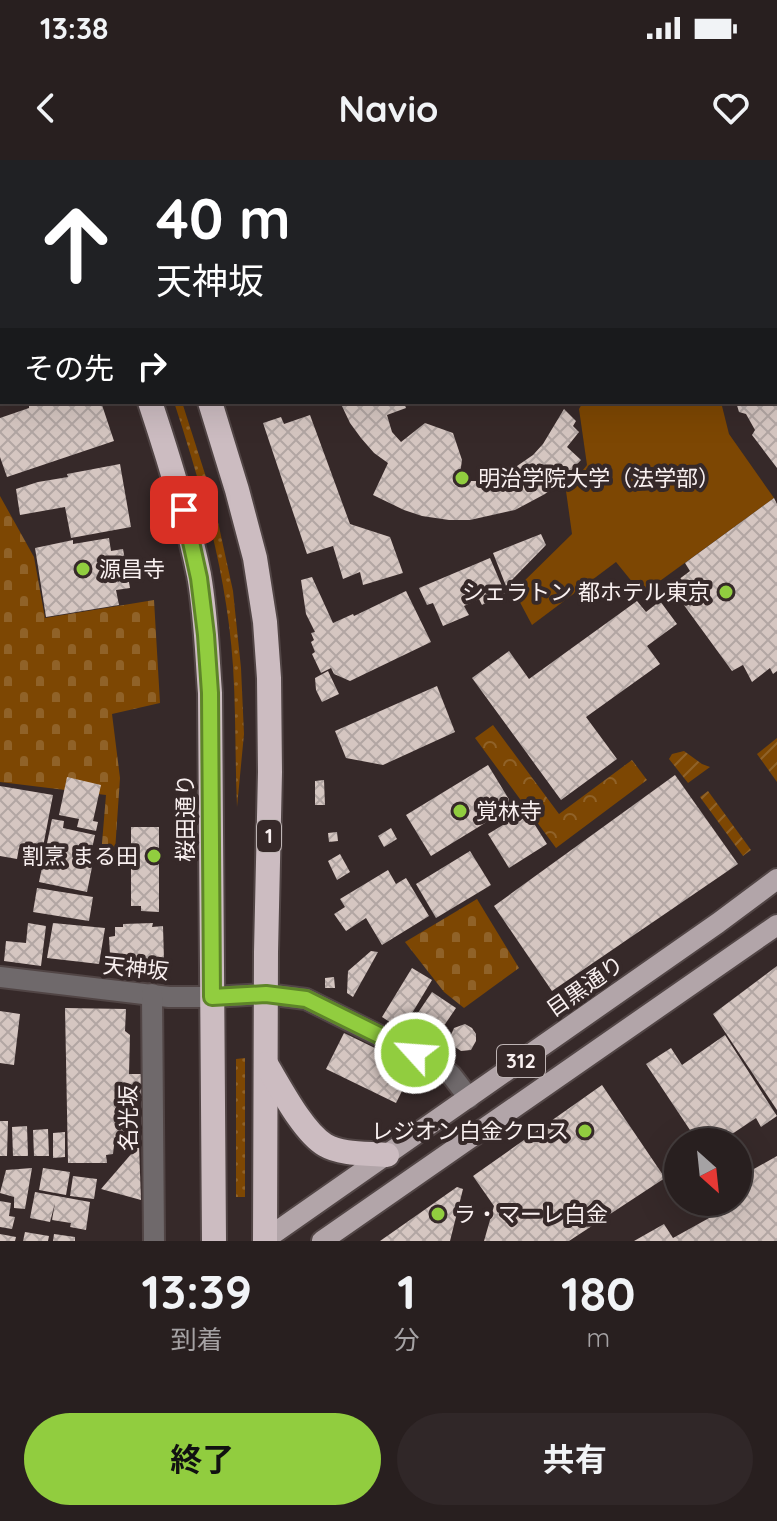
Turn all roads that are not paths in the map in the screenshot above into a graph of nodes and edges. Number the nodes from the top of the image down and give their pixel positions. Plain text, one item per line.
1 (151, 404) edge
2 (211, 404) edge
3 (777, 879) edge
4 (777, 925) edge
5 (0, 977) edge
6 (152, 994) junction
7 (266, 994) junction
8 (212, 997) junction
9 (266, 1064) junction
10 (469, 1098) junction
11 (387, 1155) junction
12 (264, 1240) edge
13 (154, 1241) edge
14 (214, 1241) edge
15 (322, 1241) edge

1 - 8 highway, 桜田通り
2 - 7 highway, 1
3 - 10 main road, 目黒通り / 312
4 - 15 main road, 312
5 - 6 street, 天神坂
6 - 8 street, 天神坂
6 - 13 street, 名光坂
7 - 8 street, 天神坂
7 - 9 highway, 1
7 - 10 street, 天神坂
8 - 14 highway, 桜田通り
9 - 11 highway
9 - 12 highway, 1
10 - 11 main road, 目黒通り / 312
11 - 12 main road, 目黒通り / 312

